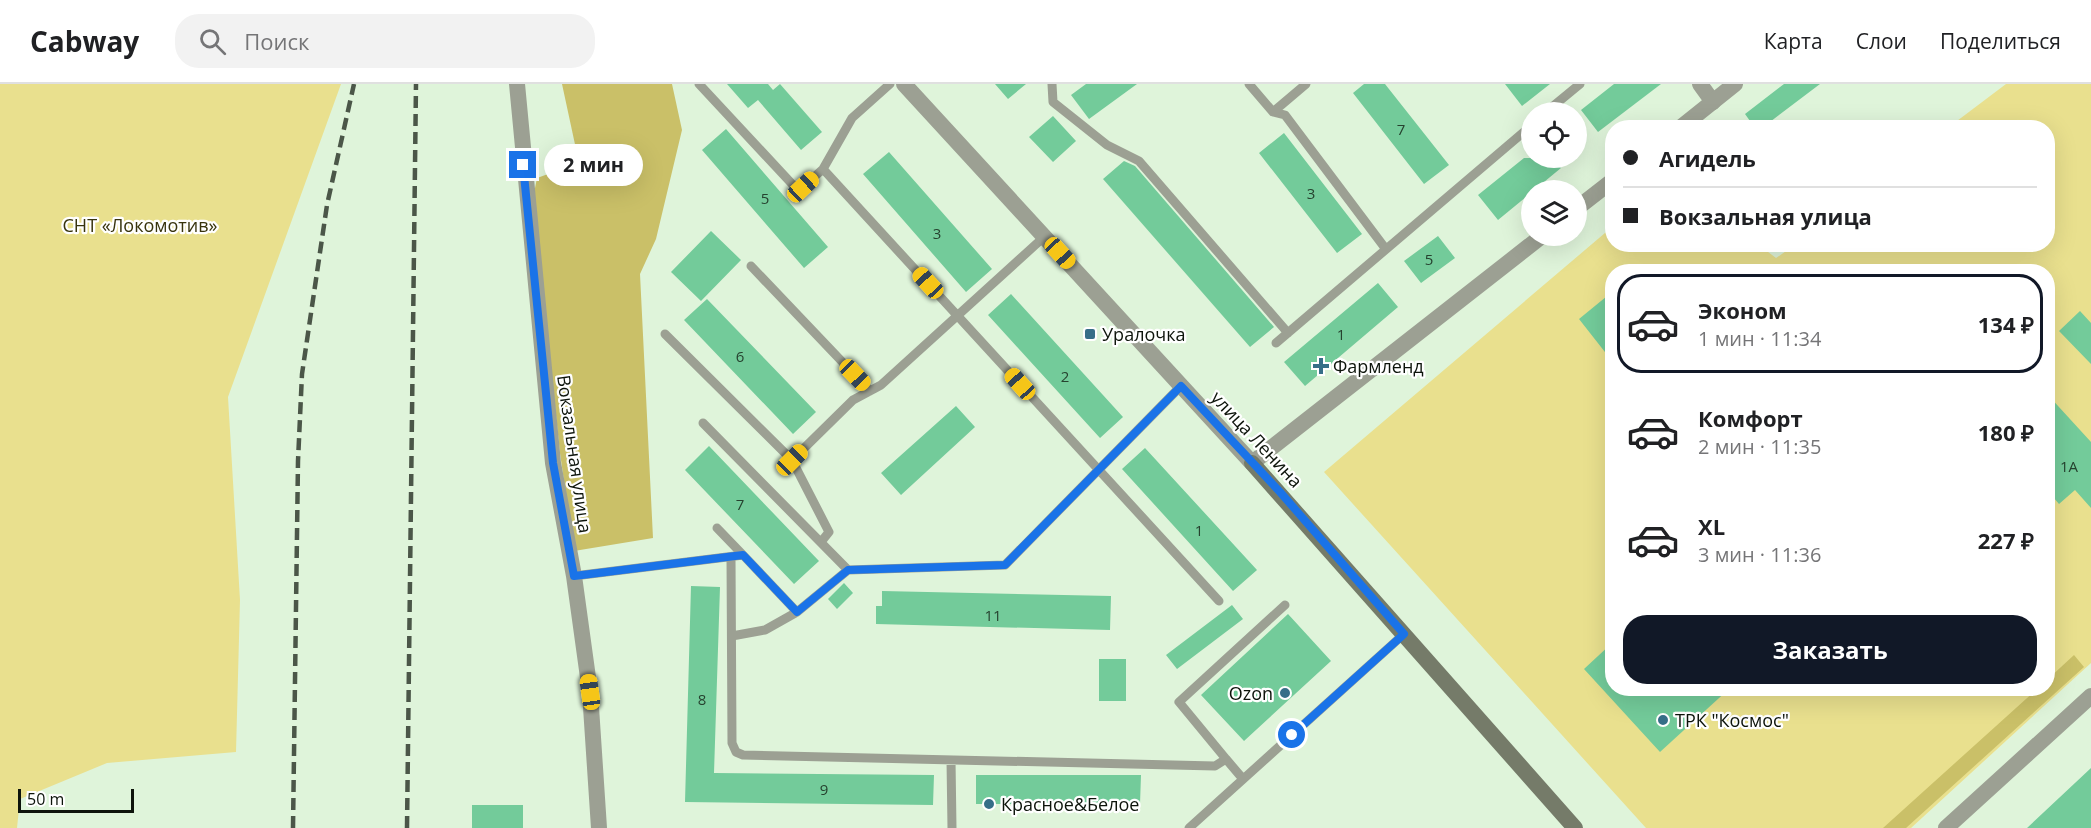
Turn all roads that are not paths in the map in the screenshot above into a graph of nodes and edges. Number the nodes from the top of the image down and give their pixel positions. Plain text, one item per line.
1 (517, 84) edge
2 (699, 84) edge
3 (890, 84) edge
4 (904, 84) edge
5 (1052, 84) edge
6 (1249, 84) edge
7 (1306, 84) edge
8 (1580, 84) edge
9 (1700, 84) edge
10 (1735, 84) edge
11 (1558, 102) edge
12 (1713, 102) junction
13 (1273, 112) junction
14 (1690, 120) edge
15 (1521, 134) edge
16 (823, 169) junction
17 (1605, 186) edge
18 (1587, 200) edge
19 (1044, 237) junction
20 (1529, 246) edge
21 (1385, 248) junction
22 (751, 266) dead end
23 (958, 315) junction
24 (1288, 333) junction
25 (665, 334) dead end
26 (1276, 343) dead end
27 (1181, 386) junction
28 (870, 391) junction
29 (703, 423) dead end
30 (792, 460) junction
31 (1252, 463) junction
32 (1099, 469) junction
33 (717, 528) dead end
34 (821, 542) junction
35 (743, 555) junction
36 (731, 557) junction
37 (848, 570) junction
38 (574, 576) junction
39 (1219, 601) dead end
40 (1285, 606) dead end
41 (797, 612) junction
42 (1404, 634) junction
43 (732, 636) junction
44 (2091, 696) edge
45 (1226, 759) junction
46 (951, 760) junction
47 (1243, 779) junction
48 (599, 828) edge
49 (952, 828) edge
50 (1189, 828) edge
51 (1575, 828) edge
52 (1946, 828) edge

1 - 38 street, Вокзальная улица
2 - 16 lane
3 - 16 lane
4 - 19 street, улица Ленина
5 - 24 lane
6 - 13 lane
7 - 13 lane
8 - 11 lane
9 - 12 street
10 - 12 street
12 - 14 street
13 - 21 lane
15 - 21 lane
16 - 23 lane
17 - 18 street
19 - 23 lane
19 - 27 street, улица Ленина
20 - 31 street
21 - 24 lane
22 - 28 lane
23 - 28 lane
23 - 32 lane
24 - 26 lane
25 - 30 lane
27 - 31 street, улица Ленина
27 - 32 lane
28 - 30 lane
29 - 34 lane
30 - 34 lane
31 - 42 main road, улица Ленина
32 - 37 lane
32 - 39 lane
33 - 35 lane
34 - 37 lane
35 - 36 lane
35 - 41 lane
36 - 38 lane
36 - 43 lane
37 - 41 lane
38 - 48 street, Вокзальная улица
40 - 45 lane
41 - 43 lane
42 - 47 lane
42 - 51 main road, улица Ленина
43 - 46 lane
44 - 52 street
45 - 46 lane
45 - 47 lane
46 - 49 lane
47 - 50 lane

